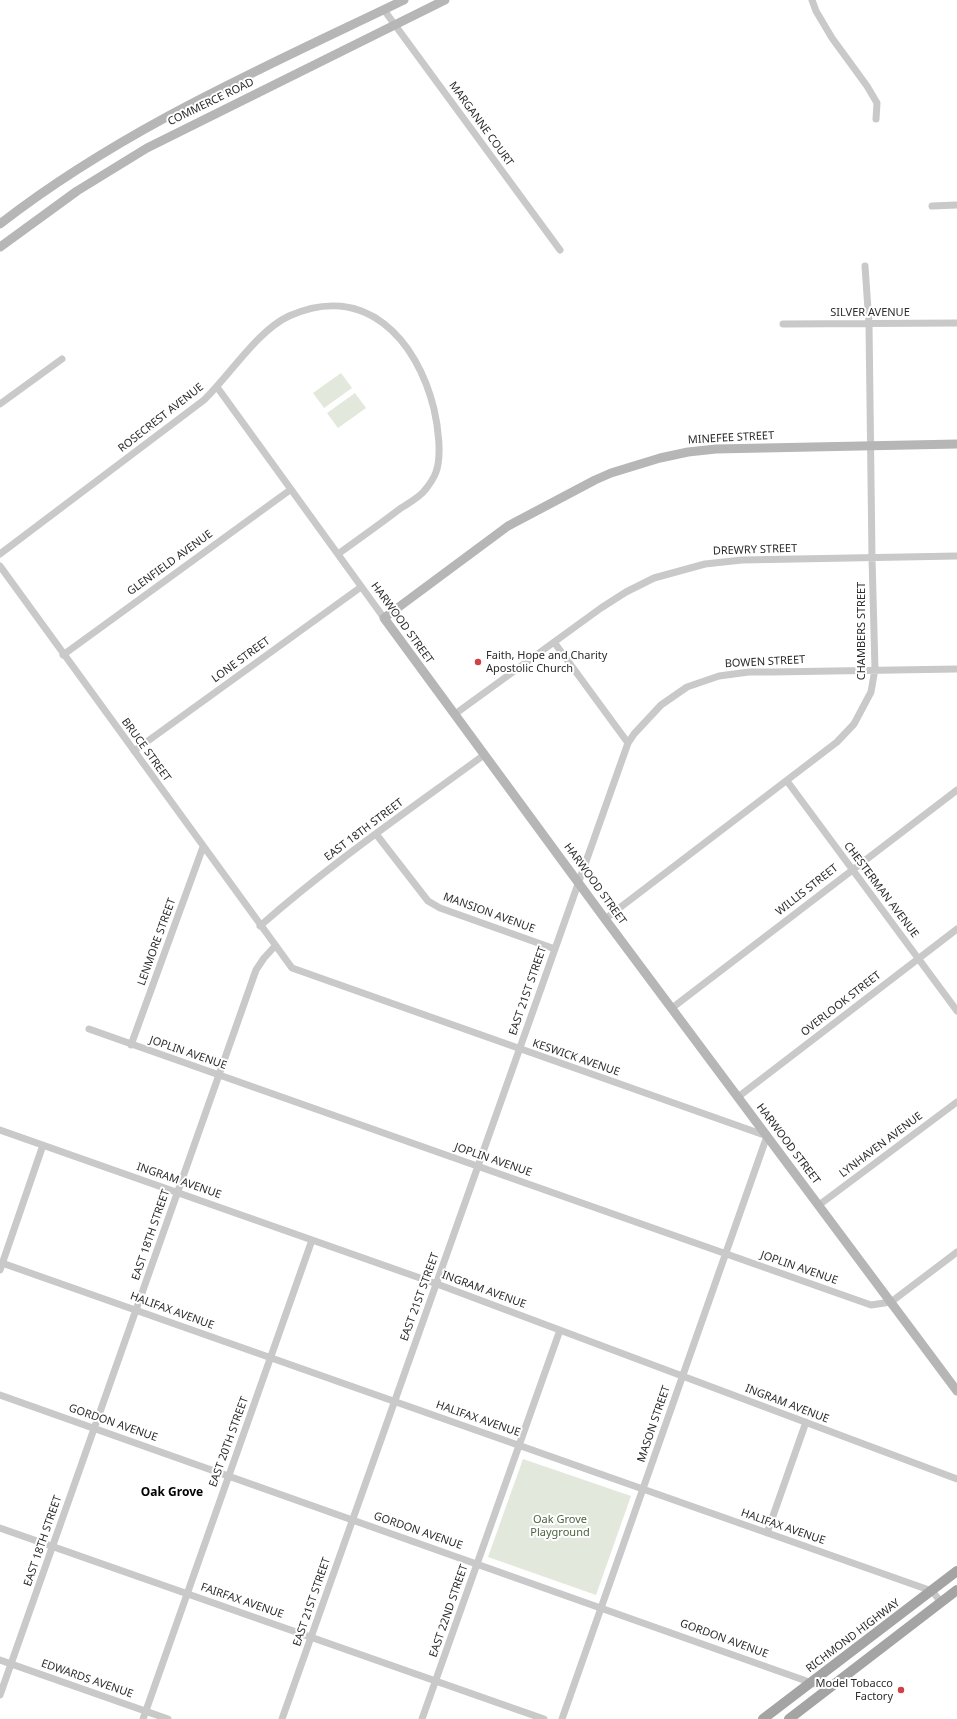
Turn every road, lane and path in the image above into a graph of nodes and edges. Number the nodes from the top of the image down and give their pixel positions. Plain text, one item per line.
1 (404, 0) edge
2 (445, 0) edge
3 (812, 0) edge
4 (384, 10) junction
5 (395, 25) junction
6 (876, 119) dead end
7 (957, 205) edge
8 (932, 206) dead end
9 (0, 224) edge
10 (0, 247) edge
11 (560, 250) dead end
12 (865, 266) dead end
13 (957, 323) edge
14 (783, 324) dead end
15 (869, 324) junction
16 (62, 359) dead end
17 (217, 387) junction
18 (0, 404) edge
19 (957, 444) edge
20 (872, 446) junction
21 (290, 490) junction
22 (0, 554) edge
23 (338, 554) junction
24 (957, 556) edge
25 (872, 558) junction
26 (0, 566) edge
27 (361, 587) junction
28 (384, 618) junction
29 (554, 642) junction
30 (63, 654) junction
31 (957, 669) edge
32 (875, 670) junction
33 (455, 714) junction
34 (628, 744) junction
35 (134, 751) junction
36 (484, 755) junction
37 (787, 782) junction
38 (957, 790) edge
39 (376, 834) junction
40 (203, 847) junction
41 (852, 869) junction
42 (578, 882) junction
43 (605, 919) junction
44 (260, 926) junction
45 (957, 929) edge
46 (275, 946) junction
47 (554, 948) junction
48 (918, 958) junction
49 (672, 1008) junction
50 (957, 1011) edge
51 (89, 1029) dead end
52 (131, 1045) junction
53 (519, 1049) junction
54 (219, 1075) junction
55 (738, 1097) junction
56 (957, 1102) edge
57 (0, 1130) edge
58 (767, 1136) junction
59 (43, 1145) junction
60 (478, 1166) junction
61 (178, 1192) junction
62 (819, 1206) junction
63 (312, 1240) junction
64 (957, 1252) edge
65 (726, 1254) junction
66 (1, 1267) edge
67 (437, 1284) junction
68 (891, 1302) junction
69 (136, 1310) junction
70 (560, 1330) junction
71 (271, 1358) junction
72 (683, 1376) junction
73 (957, 1391) edge
74 (0, 1395) edge
75 (395, 1402) junction
76 (806, 1422) junction
77 (94, 1428) junction
78 (519, 1445) junction
79 (229, 1476) junction
80 (957, 1479) edge
81 (643, 1489) junction
82 (353, 1520) junction
83 (0, 1528) edge
84 (767, 1533) junction
85 (52, 1546) junction
86 (477, 1563) junction
87 (957, 1571) edge
88 (957, 1590) edge
89 (932, 1591) junction
90 (188, 1594) junction
91 (941, 1602) junction
92 (601, 1607) junction
93 (312, 1637) junction
94 (0, 1660) edge
95 (11, 1664) junction
96 (436, 1681) junction
97 (811, 1682) junction
98 (829, 1689) junction
99 (0, 1695) edge
100 (146, 1711) junction
101 (143, 1719) edge
102 (168, 1719) edge
103 (282, 1719) edge
104 (422, 1719) edge
105 (544, 1719) edge
106 (562, 1719) edge
107 (763, 1719) edge
108 (789, 1719) edge

1 - 4 street, COMMERCE ROAD
2 - 5 street, COMMERCE ROAD
3 - 6 street
4 - 5 street, MARGANNE COURT
4 - 9 street, COMMERCE ROAD
5 - 10 street, COMMERCE ROAD
5 - 11 street, MARGANNE COURT
7 - 8 street
12 - 15 street, CHAMBERS STREET
13 - 15 street, SILVER AVENUE
14 - 15 street, SILVER AVENUE
15 - 20 street, CHAMBERS STREET
16 - 18 street
17 - 21 street, HARWOOD STREET
17 - 22 street, ROSECREST AVENUE
17 - 23 street, ROSECREST AVENUE
19 - 20 street, MINEFEE STREET
20 - 25 street, CHAMBERS STREET
20 - 28 street, MINEFEE STREET
21 - 23 street, HARWOOD STREET
21 - 30 street, GLENFIELD AVENUE
23 - 27 street, HARWOOD STREET
24 - 25 street, DREWRY STREET
25 - 29 street, DREWRY STREET
25 - 32 street, CHAMBERS STREET
26 - 30 street, BRUCE STREET
27 - 28 street, HARWOOD STREET
27 - 35 street, LONE STREET
28 - 33 street, HARWOOD STREET
29 - 33 street, DREWRY STREET
29 - 34 street
30 - 35 street, BRUCE STREET
31 - 32 street, BOWEN STREET
32 - 34 street, BOWEN STREET
32 - 37 street, CHAMBERS STREET
33 - 36 street, HARWOOD STREET
34 - 42 street, BOWEN STREET
35 - 40 street, BRUCE STREET
36 - 39 street, EAST 18TH STREET
36 - 42 street, HARWOOD STREET
37 - 41 street, CHESTERMAN AVENUE
37 - 43 street, CHAMBERS STREET
38 - 41 street, WILLIS STREET
39 - 44 street, EAST 18TH STREET
39 - 47 street, MANSION AVENUE
40 - 44 street, BRUCE STREET
40 - 52 street, LENMORE STREET
41 - 48 street, CHESTERMAN AVENUE
41 - 49 street, WILLIS STREET
42 - 43 street, HARWOOD STREET
42 - 47 street, EAST 21ST STREET
43 - 49 street, HARWOOD STREET
44 - 46 street, BRUCE STREET
45 - 48 street, OVERLOOK STREET
46 - 53 street, KESWICK AVENUE
46 - 54 street, EAST 18TH STREET
47 - 53 street, EAST 21ST STREET
48 - 50 street, CHESTERMAN AVENUE
48 - 55 street, OVERLOOK STREET
49 - 55 street, HARWOOD STREET
51 - 52 street, JOPLIN AVENUE
52 - 54 street, JOPLIN AVENUE
53 - 58 street, KESWICK AVENUE
53 - 60 street, EAST 21ST STREET
54 - 60 street, JOPLIN AVENUE
54 - 61 street, EAST 18TH STREET
55 - 58 street, HARWOOD STREET
56 - 62 street, LYNHAVEN AVENUE
57 - 59 street, INGRAM AVENUE
58 - 62 street, HARWOOD STREET
58 - 65 street, MASON STREET
59 - 61 street, INGRAM AVENUE
59 - 66 street
60 - 65 street, JOPLIN AVENUE
60 - 67 street, EAST 21ST STREET
61 - 63 street, INGRAM AVENUE
61 - 69 street, EAST 18TH STREET
62 - 68 street, HARWOOD STREET
63 - 67 street, INGRAM AVENUE
63 - 71 street, EAST 20TH STREET
64 - 68 street
65 - 68 street, JOPLIN AVENUE
65 - 72 street, MASON STREET
66 - 69 street, HALIFAX AVENUE
67 - 70 street, INGRAM AVENUE
67 - 75 street, EAST 21ST STREET
68 - 73 street, HARWOOD STREET
69 - 71 street, HALIFAX AVENUE
69 - 77 street, EAST 18TH STREET
70 - 72 street, INGRAM AVENUE
70 - 78 street, EAST 22ND STREET
71 - 75 street, HALIFAX AVENUE
71 - 79 street, EAST 20TH STREET
72 - 76 street, INGRAM AVENUE
72 - 81 street, MASON STREET
74 - 77 street, GORDON AVENUE
75 - 78 street, HALIFAX AVENUE
75 - 82 street, EAST 21ST STREET
76 - 80 street, INGRAM AVENUE
76 - 84 street
77 - 79 street, GORDON AVENUE
77 - 85 street, EAST 18TH STREET
78 - 81 street, HALIFAX AVENUE
78 - 86 street, EAST 22ND STREET
79 - 82 street, GORDON AVENUE
79 - 90 street, EAST 20TH STREET
81 - 84 street, HALIFAX AVENUE
81 - 92 street, MASON STREET
82 - 86 street, GORDON AVENUE
82 - 93 street, EAST 21ST STREET
83 - 85 street, FAIRFAX AVENUE
84 - 89 street, HALIFAX AVENUE
85 - 90 street, FAIRFAX AVENUE
85 - 95 street, EAST 18TH STREET
86 - 92 street, GORDON AVENUE
86 - 96 street, EAST 22ND STREET
87 - 89 main road, RICHMOND HIGHWAY
88 - 91 main road
89 - 91 street
89 - 97 main road, RICHMOND HIGHWAY
90 - 93 street, FAIRFAX AVENUE
90 - 100 street, EAST 20TH STREET
91 - 98 main road
92 - 97 street, GORDON AVENUE
92 - 106 street, MASON STREET
93 - 96 street, FAIRFAX AVENUE
93 - 103 street, EAST 21ST STREET
94 - 95 street, EDWARDS AVENUE
95 - 99 street, EAST 18TH STREET
95 - 100 street, EDWARDS AVENUE
96 - 104 street, EAST 22ND STREET
96 - 105 street, FAIRFAX AVENUE
97 - 98 street, GORDON AVENUE
97 - 107 main road, RICHMOND HIGHWAY
98 - 108 main road
100 - 101 street, EAST 20TH STREET
100 - 102 street, EDWARDS AVENUE

